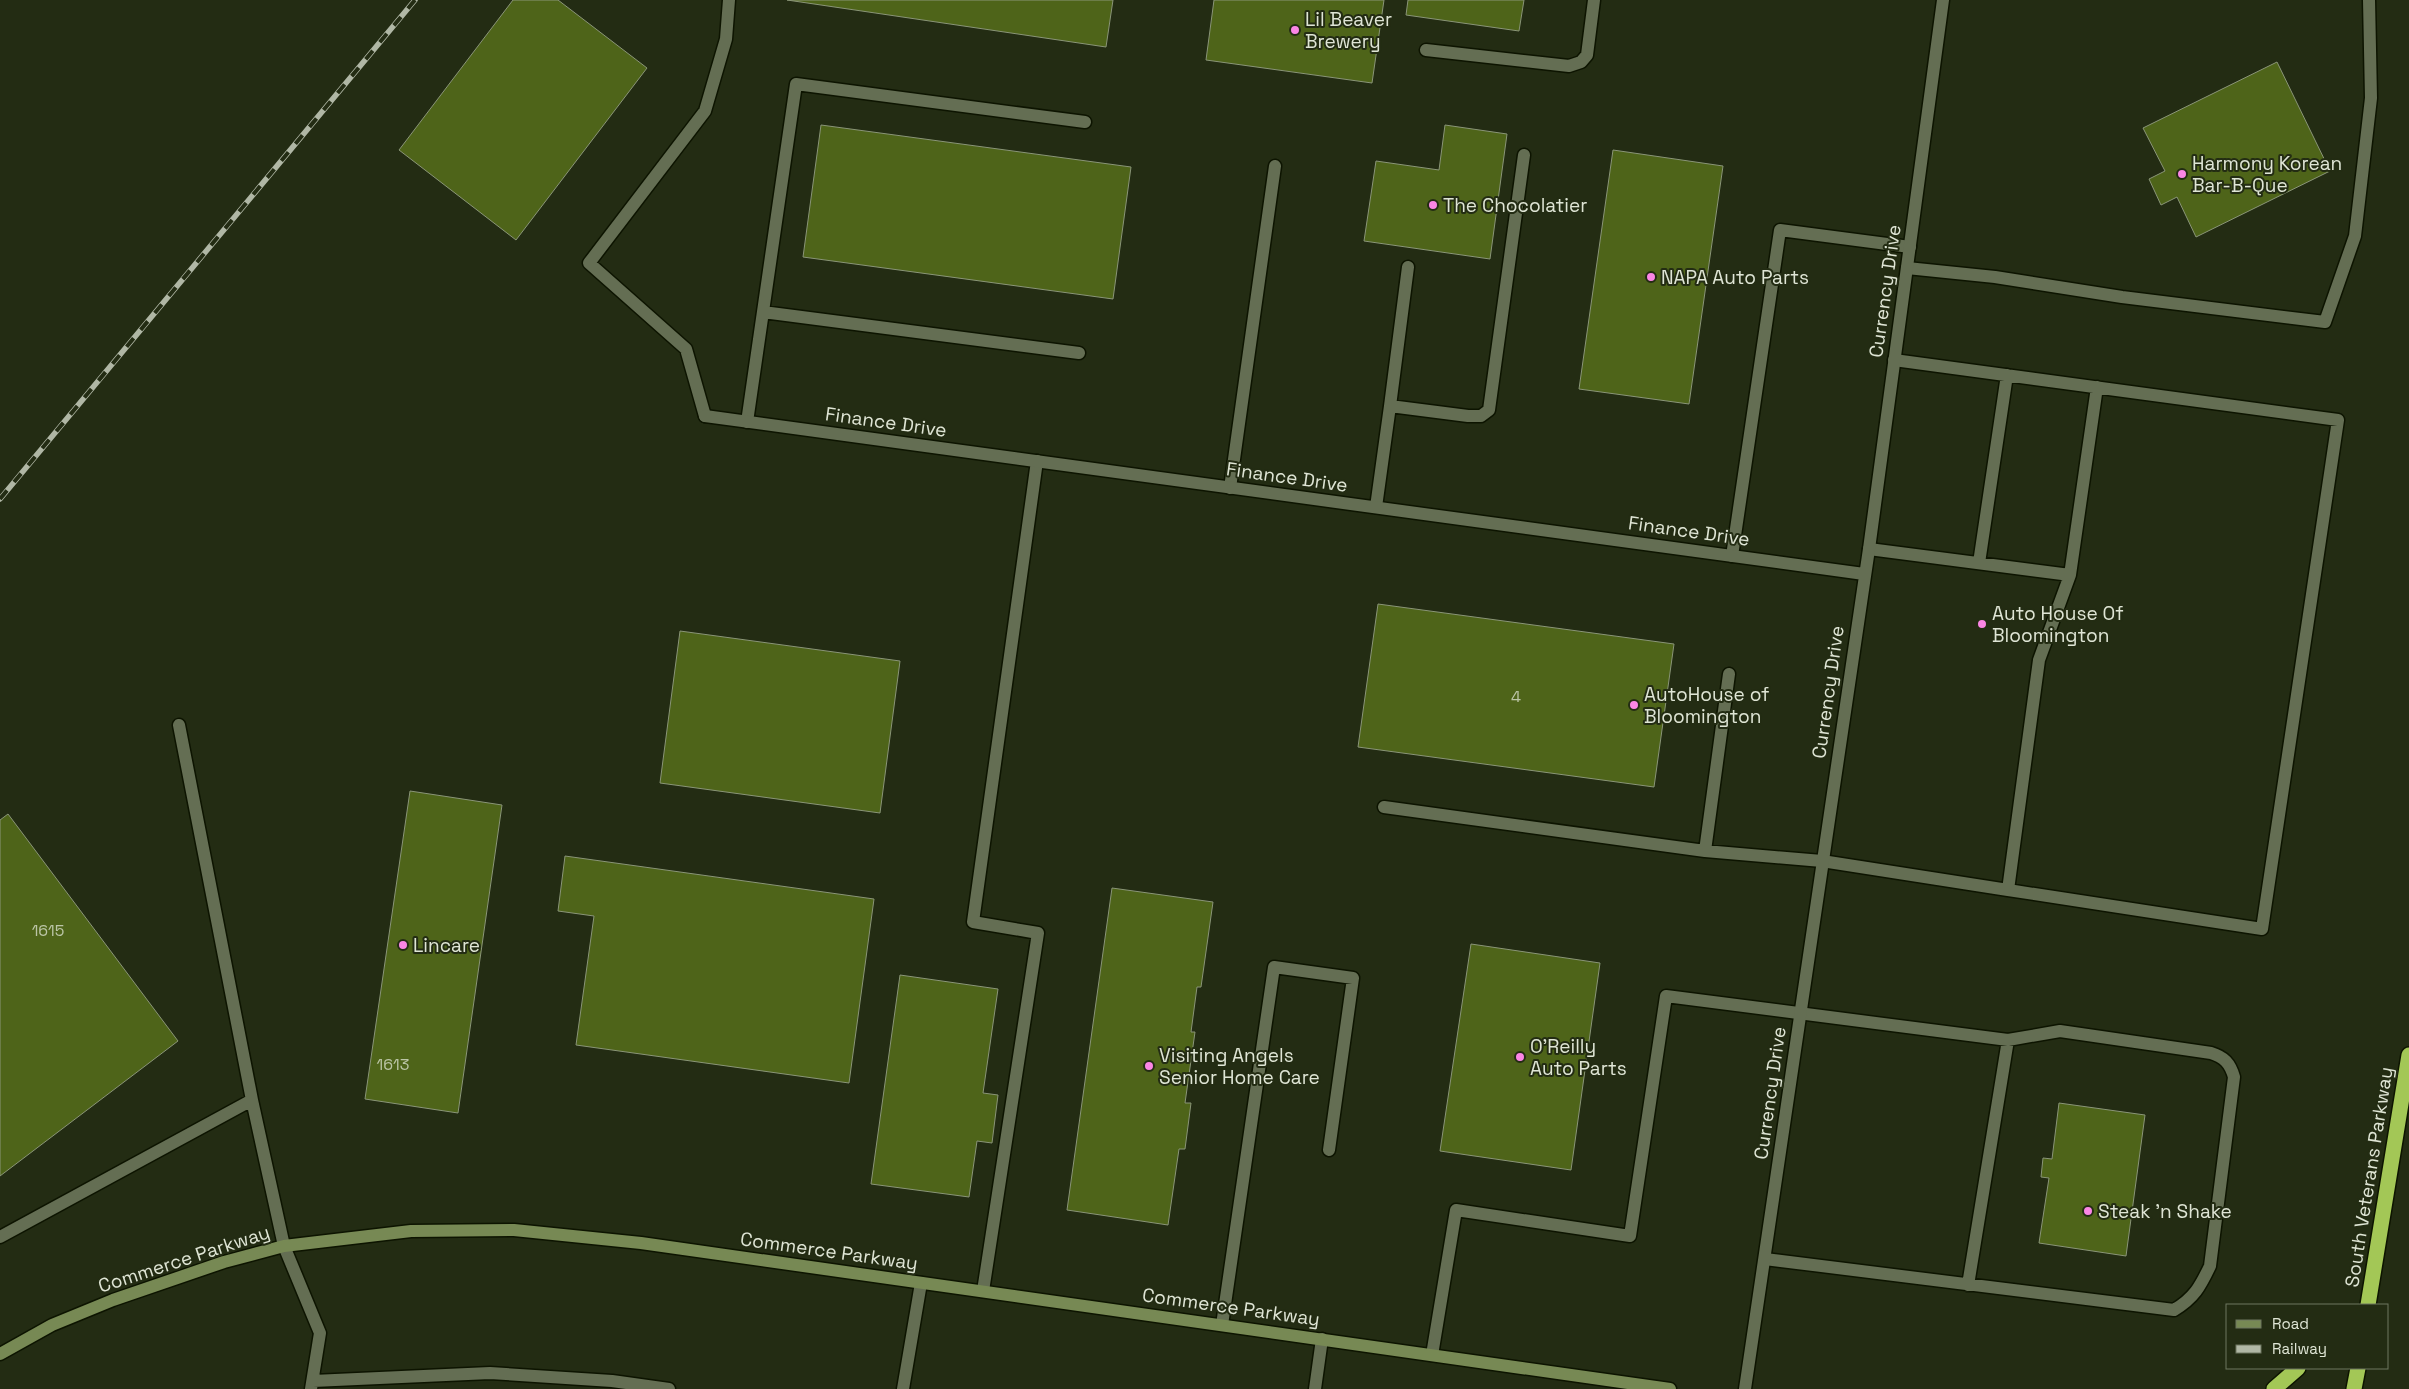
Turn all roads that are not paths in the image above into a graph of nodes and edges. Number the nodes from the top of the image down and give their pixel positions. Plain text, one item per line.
1 (729, 0) edge
2 (1594, 0) edge
3 (1943, 0) edge
4 (2369, 0) edge
5 (1426, 50) dead end
6 (1085, 122) dead end
7 (1524, 155) dead end
8 (1275, 166) dead end
9 (1910, 247) junction
10 (1408, 267) dead end
11 (1907, 268) junction
12 (763, 312) junction
13 (1079, 354) dead end
14 (1894, 360) junction
15 (2007, 374) junction
16 (2097, 387) junction
17 (1390, 406) junction
18 (747, 422) junction
19 (1037, 461) junction
20 (1230, 488) junction
21 (1376, 507) junction
22 (1869, 549) junction
23 (1732, 556) junction
24 (1980, 563) junction
25 (1864, 574) junction
26 (2070, 575) junction
27 (1729, 674) dead end
28 (179, 725) dead end
29 (1384, 807) dead end
30 (1705, 851) junction
31 (1822, 861) junction
32 (2008, 890) junction
33 (1800, 1013) junction
34 (2008, 1040) junction
35 (2409, 1055) edge
36 (252, 1100) junction
37 (1329, 1150) dead end
38 (0, 1237) edge
39 (284, 1246) junction
40 (1764, 1259) junction
41 (921, 1283) junction
42 (1968, 1285) junction
43 (983, 1291) junction
44 (2366, 1302) edge
45 (1222, 1325) junction
46 (1322, 1339) junction
47 (0, 1354) edge
48 (1432, 1355) junction
49 (2297, 1369) edge
50 (2358, 1369) edge
51 (312, 1385) edge
52 (669, 1389) edge
53 (902, 1389) edge
54 (1315, 1389) edge
55 (1670, 1389) edge
56 (1745, 1389) edge
57 (2274, 1389) edge
58 (2354, 1389) edge

1 - 18 street, Finance Drive
2 - 5 street
3 - 9 street, Currency Drive
4 - 11 street
6 - 12 street
7 - 17 street
8 - 20 street
9 - 11 street, Currency Drive
9 - 23 street
10 - 17 street
11 - 14 street, Currency Drive
12 - 13 street
12 - 18 street
14 - 15 street
14 - 22 street, Currency Drive
15 - 16 street
15 - 24 street
16 - 26 street
16 - 32 street
17 - 21 street
18 - 19 street, Finance Drive
19 - 20 street, Finance Drive
19 - 43 street
20 - 21 street, Finance Drive
21 - 23 street, Finance Drive
22 - 24 street
22 - 25 street, Currency Drive
23 - 25 street, Finance Drive
24 - 26 street
25 - 31 street, Currency Drive
26 - 32 street
27 - 30 street
28 - 36 street
29 - 30 street
30 - 31 street
31 - 32 street
31 - 33 street, Currency Drive
33 - 34 street
33 - 40 street, Currency Drive
33 - 48 street
34 - 42 street
34 - 42 street
35 - 44 highway, South Veterans Parkway
36 - 38 street
36 - 39 street
37 - 45 street
39 - 41 street, Commerce Parkway
39 - 47 street, Commerce Parkway
39 - 51 street
40 - 42 street
40 - 56 street, Currency Drive
41 - 43 street, Commerce Parkway
41 - 53 street
43 - 45 street, Commerce Parkway
45 - 46 street, Commerce Parkway
46 - 48 street, Commerce Parkway
46 - 54 street
48 - 55 street, Commerce Parkway
49 - 57 highway
50 - 58 highway
51 - 52 street

